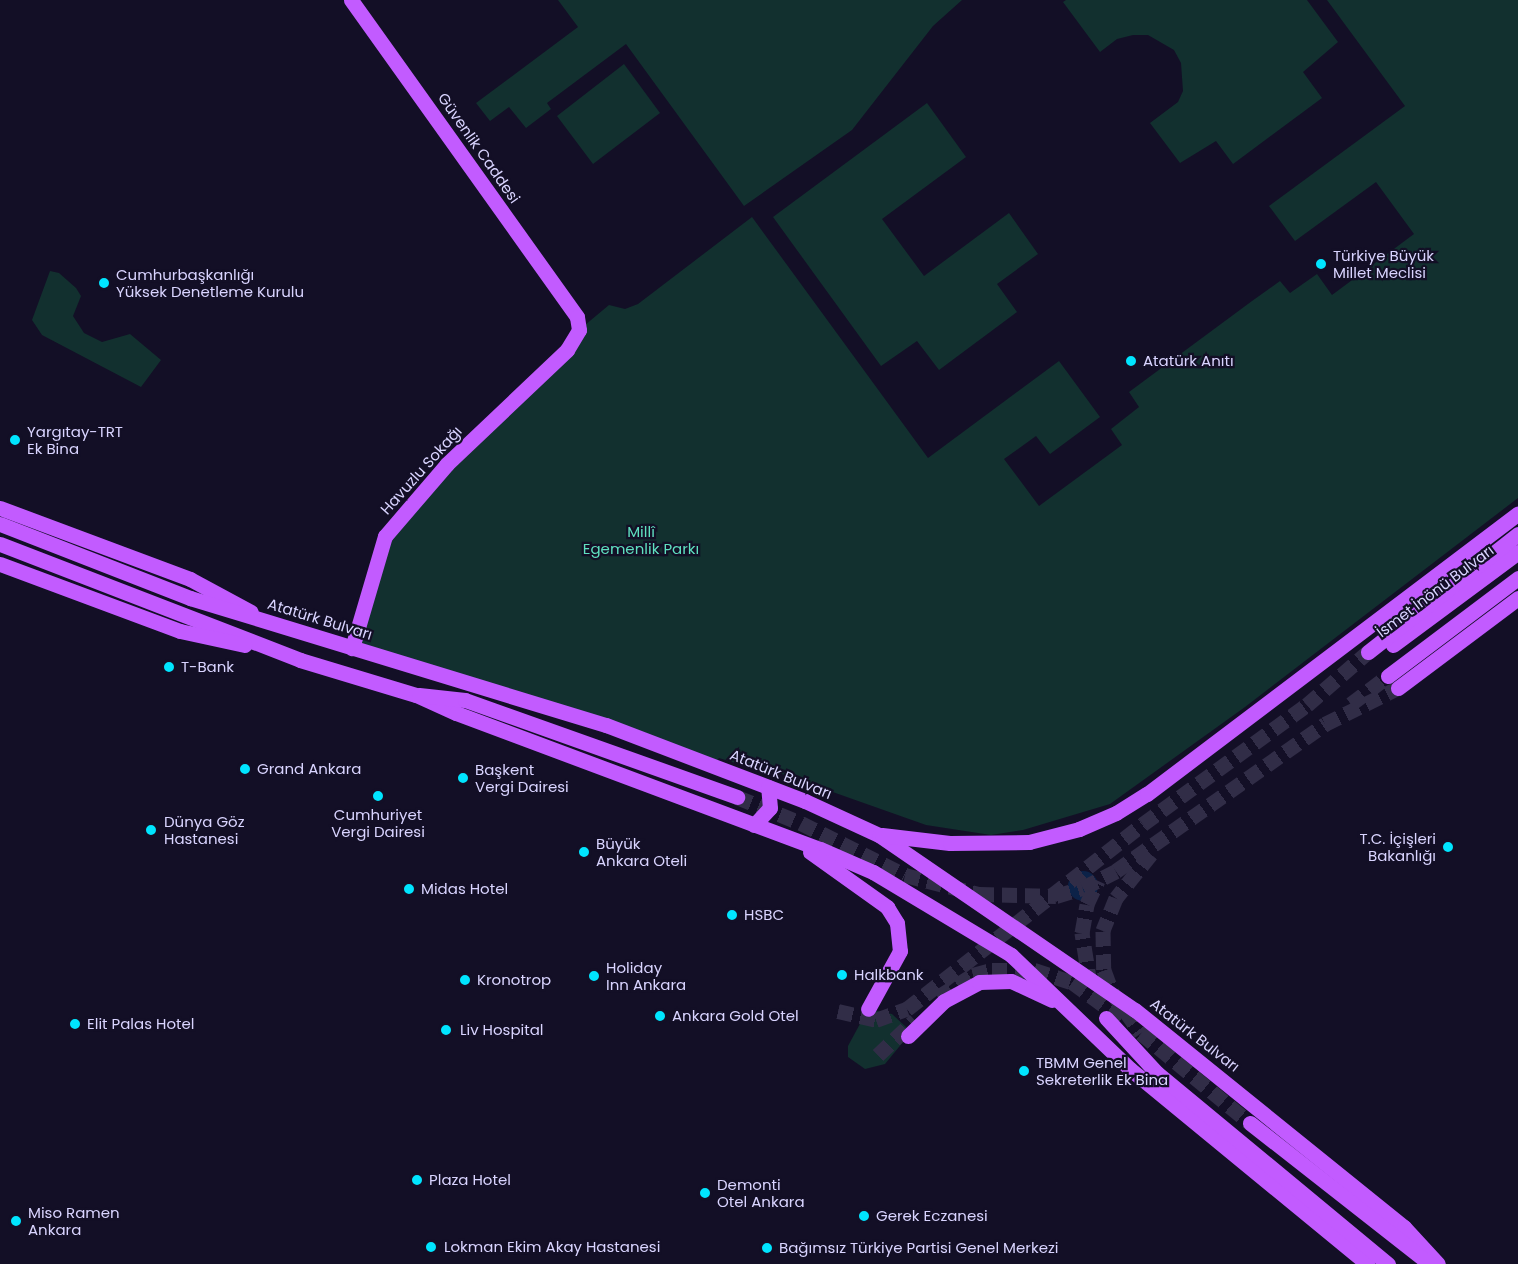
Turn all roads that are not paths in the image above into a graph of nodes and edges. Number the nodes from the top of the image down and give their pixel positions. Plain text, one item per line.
1 (351, 0) edge
2 (577, 317) joint
3 (0, 508) edge
4 (1518, 513) edge
5 (0, 524) edge
6 (1518, 534) edge
7 (0, 544) edge
8 (1518, 552) edge
9 (0, 564) edge
10 (1518, 578) edge
11 (1518, 598) edge
12 (261, 619) junction
13 (352, 648) junction
14 (269, 649) junction
15 (1388, 676) tunnel mouth
16 (1398, 688) tunnel mouth
17 (416, 695) junction
18 (768, 787) junction
19 (737, 797) tunnel mouth
20 (754, 825) junction
21 (879, 835) junction
22 (793, 840) junction
23 (868, 1009) dead end
24 (1070, 1010) junction
25 (1106, 1018) tunnel mouth
26 (908, 1036) tunnel mouth
27 (1251, 1123) tunnel mouth
28 (1367, 1264) edge
29 (1388, 1264) edge
30 (1430, 1264) edge
31 (1438, 1264) edge

1 - 2 main road, Güvenlik Caddesi
2 - 13 main road, Havuzlu Sokağı
3 - 12 main road
4 - 21 main road
5 - 12 main road, Atatürk Bulvarı
6 - 8 main road, İsmet İnönü Bulvarı
7 - 14 main road
9 - 14 main road
10 - 15 main road
11 - 16 main road
12 - 13 main road, Atatürk Bulvarı
13 - 18 main road, Atatürk Bulvarı
14 - 17 main road
17 - 19 main road
17 - 20 main road
18 - 20 main road
18 - 21 main road, Atatürk Bulvarı
20 - 22 main road
21 - 31 main road, Atatürk Bulvarı
22 - 23 main road
22 - 24 main road
24 - 26 main road
24 - 28 main road
25 - 29 main road
27 - 30 main road

